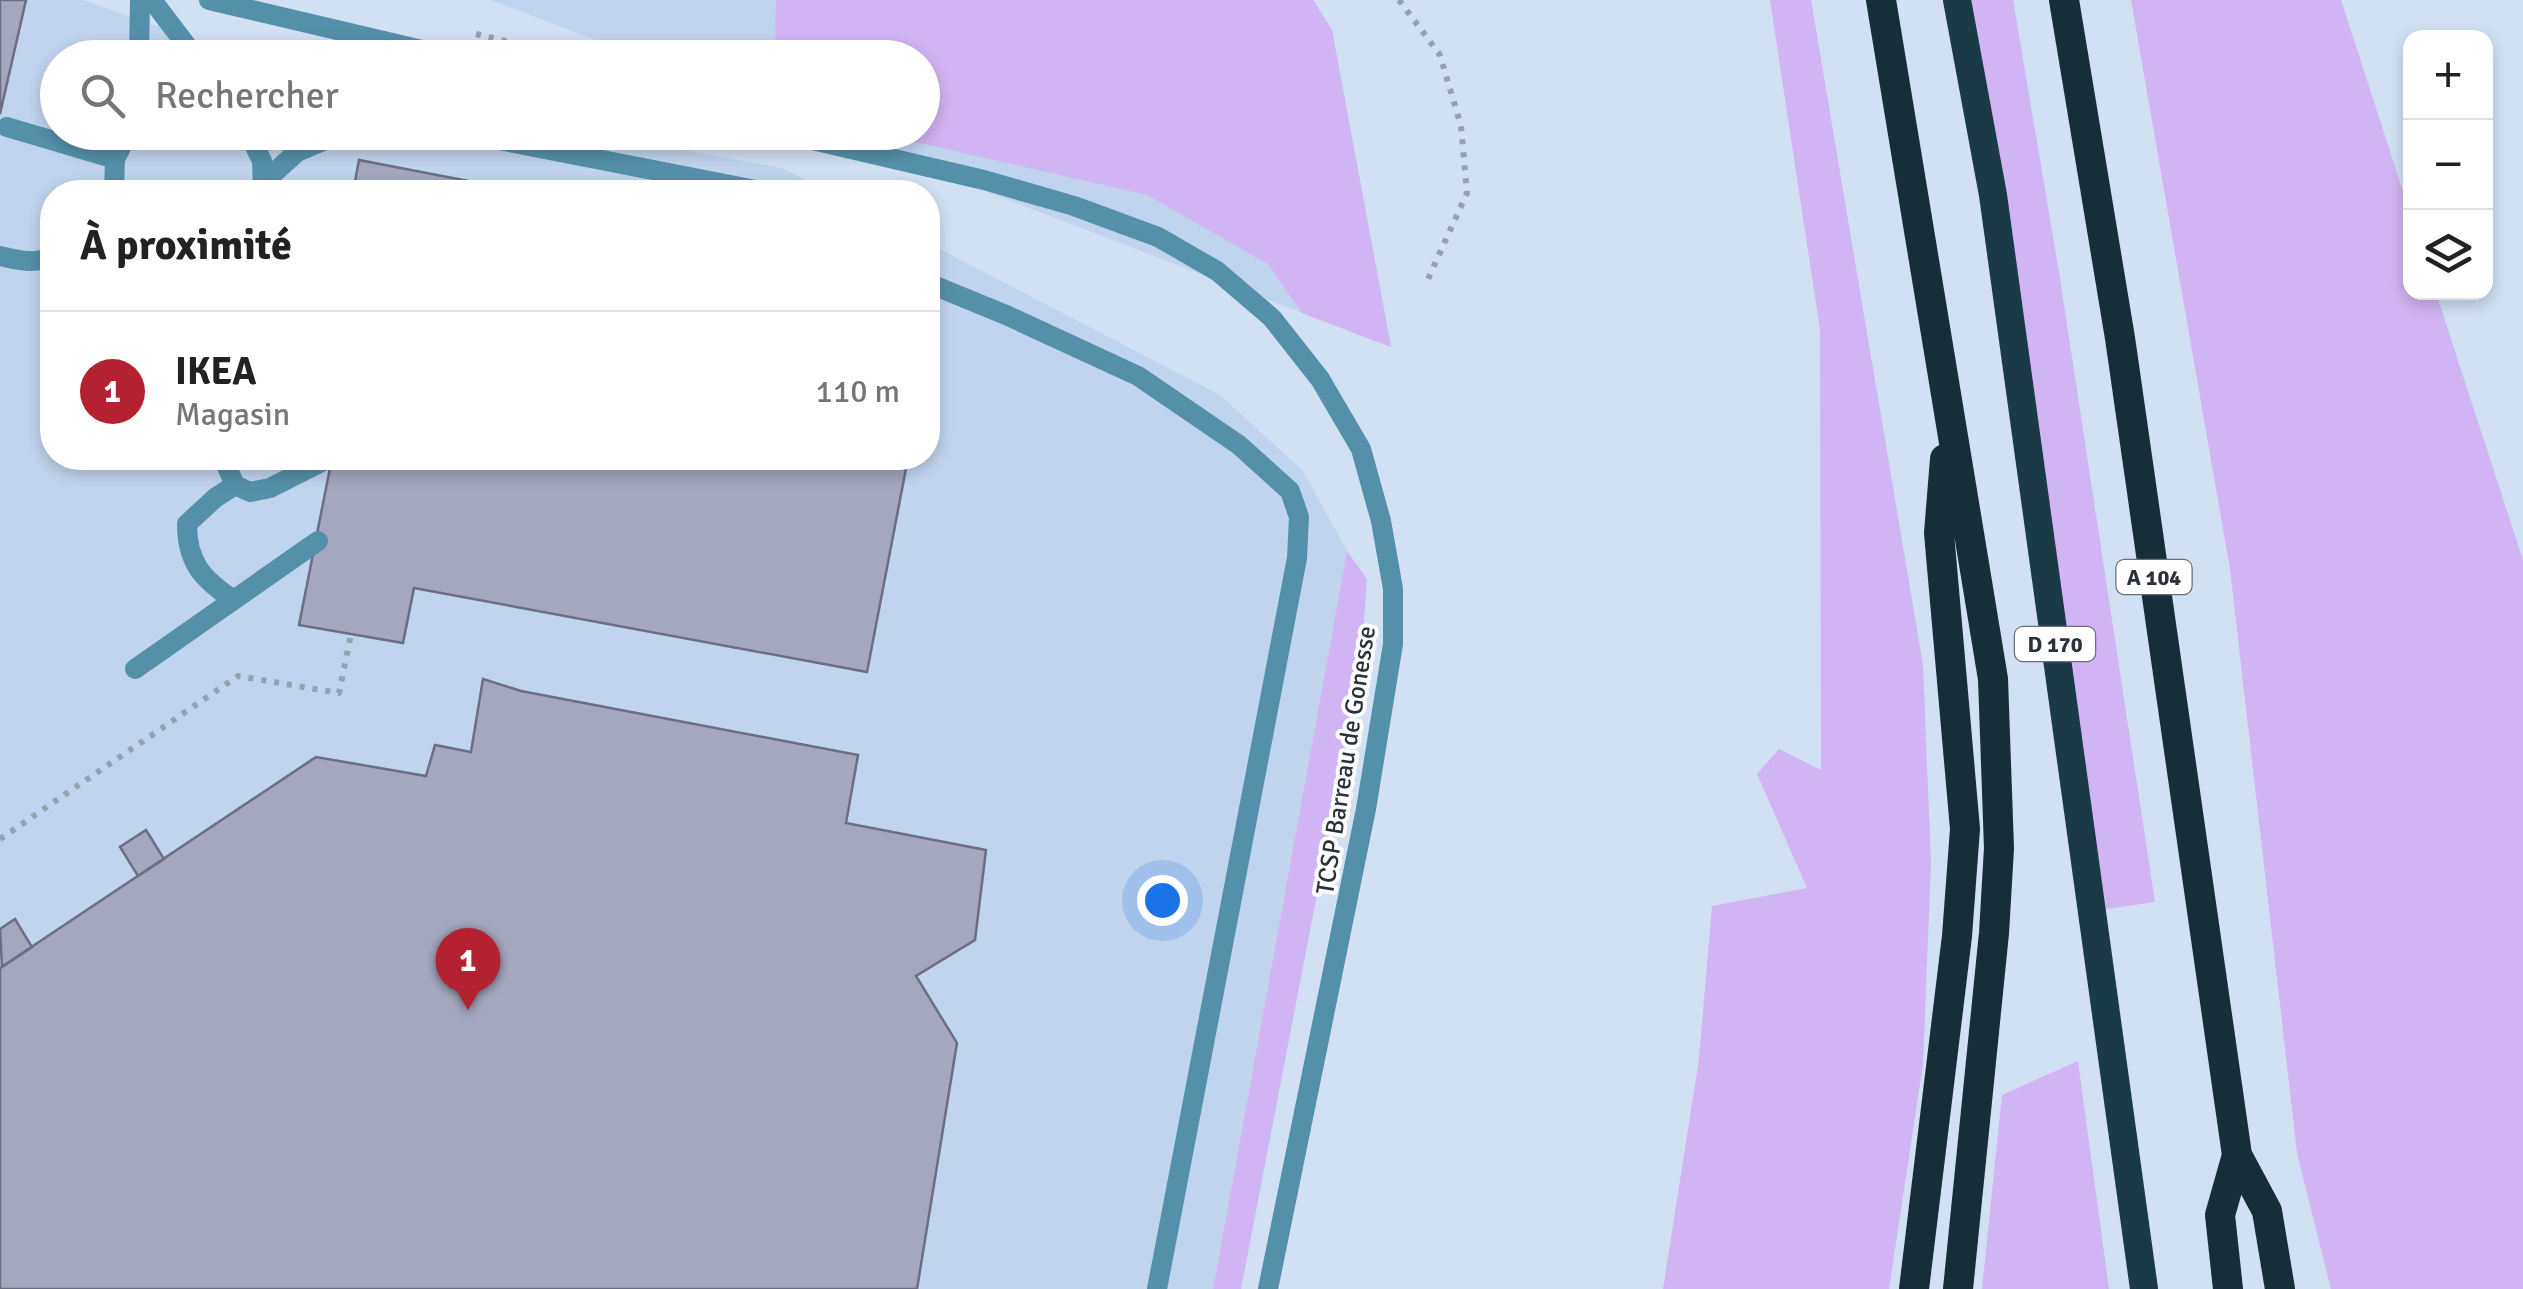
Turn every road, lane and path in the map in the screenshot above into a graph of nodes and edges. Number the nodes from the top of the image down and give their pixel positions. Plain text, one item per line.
1 (140, 0) edge
2 (152, 0) edge
3 (209, 0) edge
4 (1399, 0) edge
5 (1881, 0) edge
6 (1957, 0) edge
7 (2064, 0) edge
8 (139, 40) edge
9 (182, 40) edge
10 (379, 40) edge
11 (7, 127) dead end
12 (40, 137) edge
13 (85, 150) edge
14 (120, 150) edge
15 (257, 150) edge
16 (301, 150) edge
17 (550, 150) edge
18 (855, 150) edge
19 (116, 159) junction
20 (115, 180) edge
21 (263, 180) edge
22 (270, 180) edge
23 (704, 180) edge
24 (0, 256) edge
25 (40, 260) edge
26 (1428, 279) dead end
27 (940, 288) edge
28 (1949, 416) junction
29 (228, 470) edge
30 (305, 470) edge
31 (235, 485) junction
32 (318, 541) dead end
33 (234, 600) junction
34 (350, 634) dead end
35 (136, 669) dead end
36 (0, 838) edge
37 (2237, 1156) junction
38 (1157, 1289) edge
39 (1268, 1289) edge
40 (1914, 1289) edge
41 (1958, 1289) edge
42 (2144, 1289) edge
43 (2228, 1289) edge
44 (2280, 1289) edge

1 - 8 street
2 - 9 street
3 - 10 street
4 - 26 path
5 - 28 highway
6 - 42 highway, D 170
7 - 37 highway, A 104
11 - 12 street
13 - 19 street
14 - 19 street
15 - 21 street
16 - 22 street
17 - 23 street
18 - 39 street, TCSP Barreau de Gonesse
19 - 20 street
24 - 25 street
27 - 38 street
28 - 40 highway
28 - 41 highway
29 - 31 street
30 - 31 street
31 - 33 street
32 - 33 street
33 - 35 street
34 - 36 path
37 - 43 highway
37 - 44 highway, A 104

